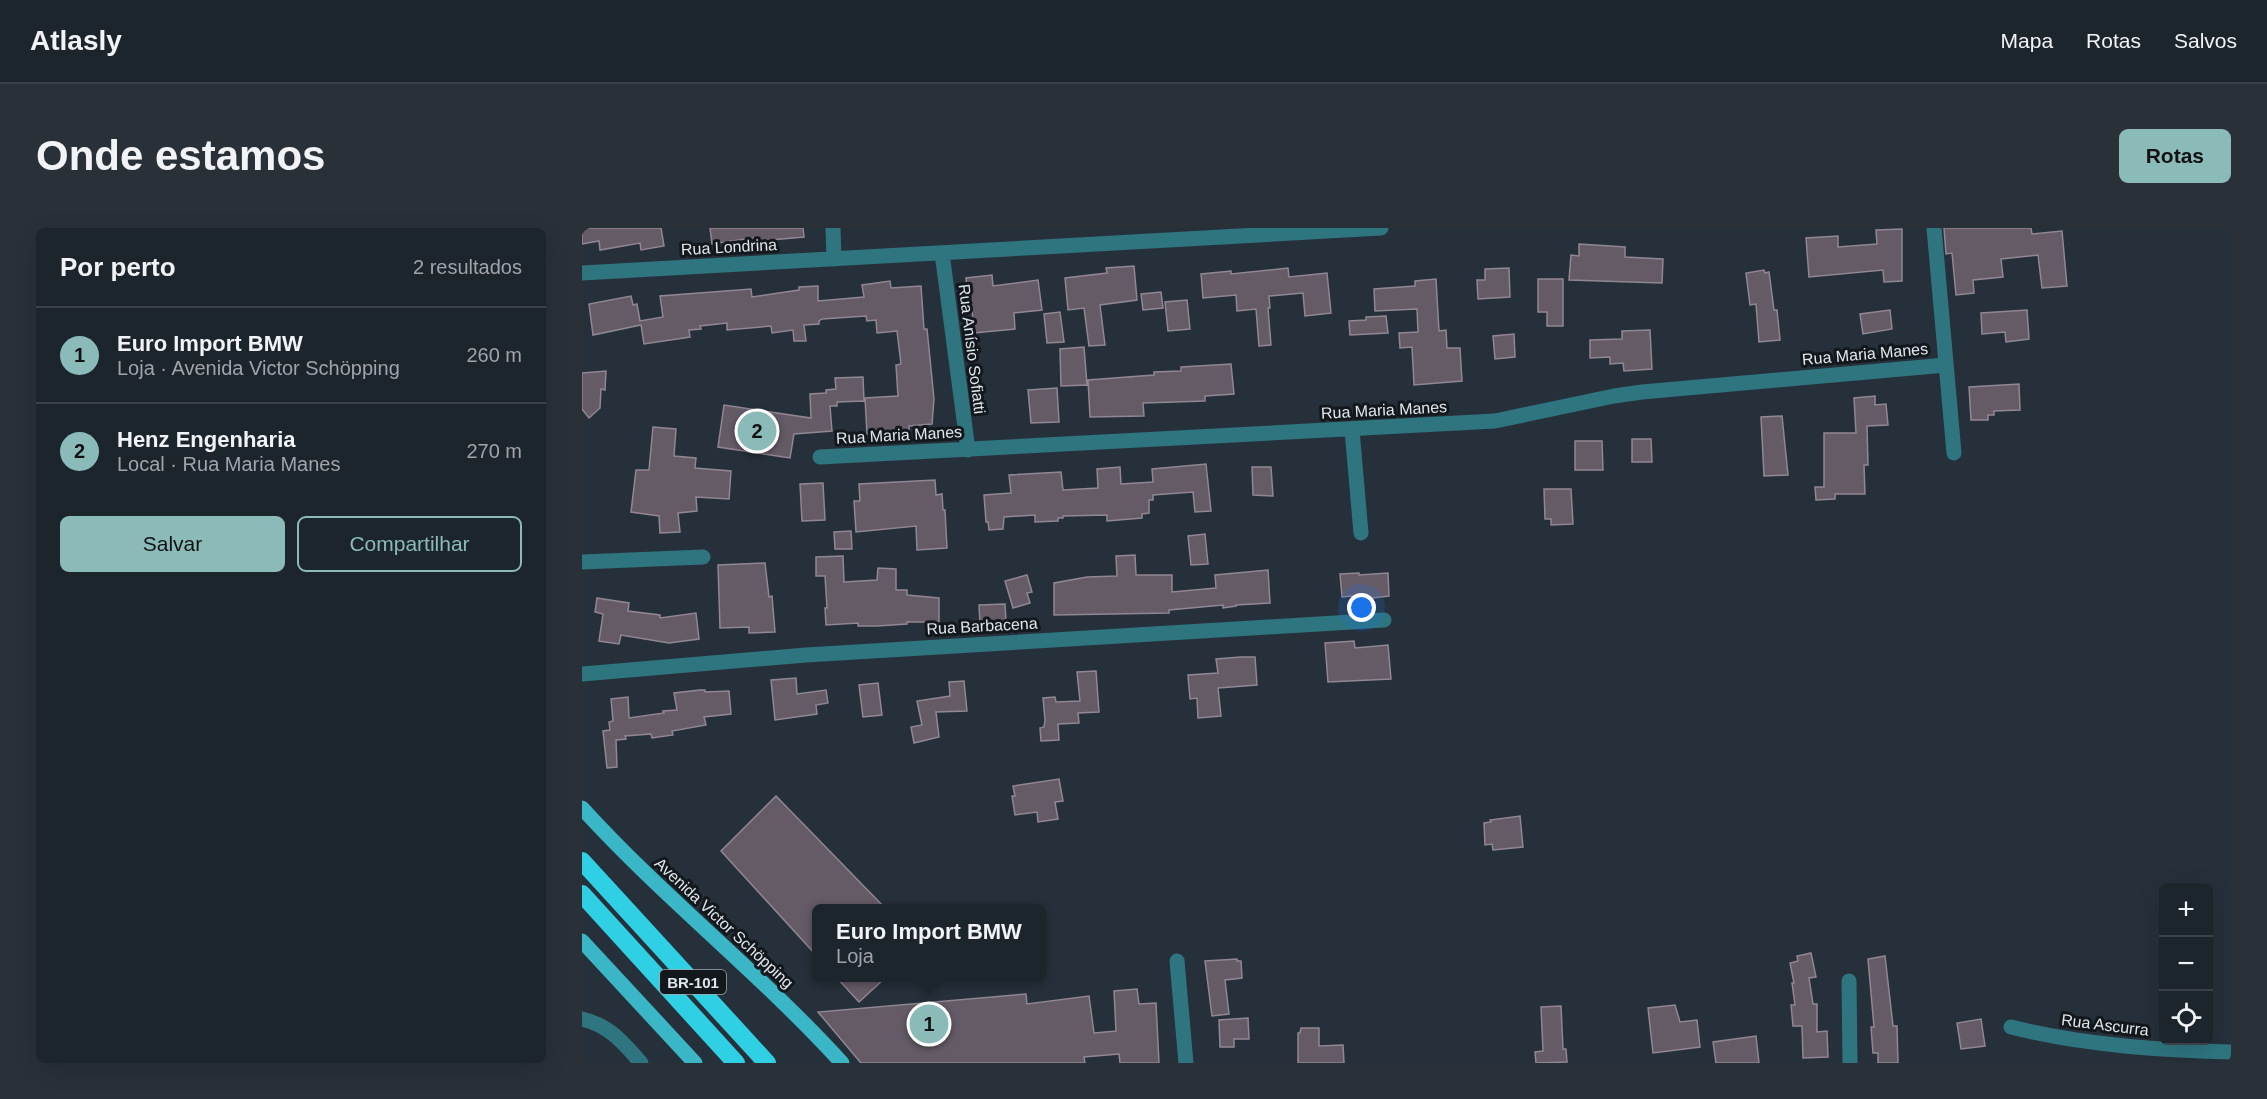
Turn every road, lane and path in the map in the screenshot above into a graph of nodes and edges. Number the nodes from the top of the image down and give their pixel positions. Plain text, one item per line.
1 (833, 228) edge
2 (1381, 228) edge
3 (1934, 228) edge
4 (942, 253) junction
5 (834, 259) junction
6 (582, 273) edge
7 (1946, 365) junction
8 (1352, 430) junction
9 (968, 450) junction
10 (1954, 453) dead end
11 (820, 458) dead end
12 (1361, 534) dead end
13 (703, 557) dead end
14 (582, 562) edge
15 (1384, 620) dead end
16 (582, 674) edge
17 (582, 808) edge
18 (582, 861) edge
19 (582, 894) edge
20 (582, 941) edge
21 (1177, 961) dead end
22 (1849, 981) dead end
23 (582, 1019) edge
24 (2011, 1027) dead end
25 (2231, 1052) edge
26 (2180, 1057) edge
27 (641, 1063) edge
28 (695, 1063) edge
29 (736, 1063) edge
30 (767, 1063) edge
31 (842, 1063) edge
32 (1186, 1063) edge
33 (1850, 1063) edge

1 - 5 street
2 - 4 street, Rua Londrina
3 - 7 street
4 - 5 street, Rua Londrina
4 - 9 street, Rua Anísio Sofiatti
5 - 6 street, Rua Londrina
7 - 8 street, Rua Maria Manes
7 - 10 street
8 - 9 street, Rua Maria Manes
8 - 12 street
9 - 11 street, Rua Maria Manes
13 - 14 street
15 - 16 street, Rua Barbacena
17 - 31 main road, Avenida Victor Schöpping
18 - 30 highway, BR-101
19 - 29 highway, BR-101
20 - 28 main road
21 - 32 street
22 - 33 street
23 - 27 street
24 - 26 street, Rua Ascurra
25 - 26 street, Rua Ascurra

